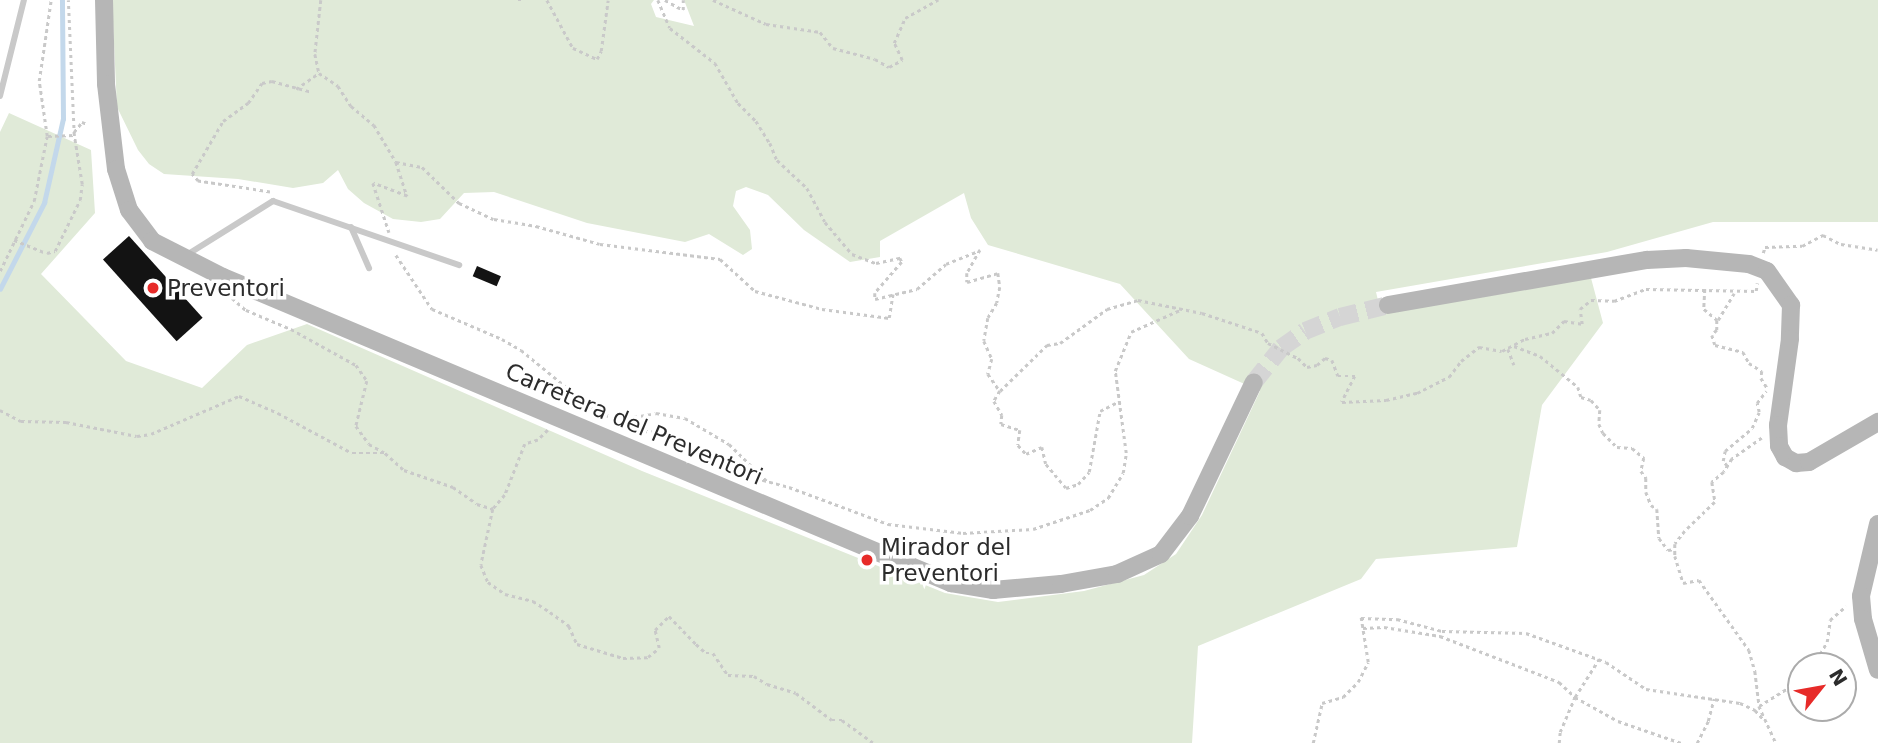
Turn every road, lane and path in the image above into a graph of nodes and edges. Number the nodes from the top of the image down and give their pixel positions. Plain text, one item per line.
1 (24, 0) edge
2 (51, 0) edge
3 (68, 0) edge
4 (104, 0) edge
5 (321, 0) edge
6 (518, 0) edge
7 (524, 0) edge
8 (547, 0) edge
9 (608, 0) edge
10 (658, 0) edge
11 (665, 0) edge
12 (683, 0) edge
13 (713, 0) edge
14 (938, 0) edge
15 (319, 73) junction
16 (296, 89) junction
17 (312, 92) dead end
18 (0, 96) edge
19 (87, 124) dead end
20 (74, 134) junction
21 (47, 136) junction
22 (396, 162) junction
23 (273, 201) junction
24 (351, 228) junction
25 (14, 240) junction
26 (390, 241) junction
27 (1878, 250) edge
28 (184, 257) junction
29 (458, 265) dead end
30 (1760, 267) junction
31 (369, 268) dead end
32 (0, 271) edge
33 (1705, 289) junction
34 (1734, 293) junction
35 (894, 294) junction
36 (229, 295) dead end
37 (1388, 305) tunnel mouth
38 (1180, 310) junction
39 (1717, 320) junction
40 (1514, 346) junction
41 (1508, 349) junction
42 (1514, 365) dead end
43 (1254, 382) tunnel mouth
44 (1000, 391) junction
45 (1775, 393) junction
46 (1118, 402) junction
47 (0, 410) edge
48 (555, 418) junction
49 (619, 419) junction
50 (1878, 422) edge
51 (1778, 425) junction
52 (385, 453) junction
53 (696, 459) dead end
54 (714, 467) dead end
55 (1727, 467) junction
56 (724, 469) dead end
57 (493, 509) junction
58 (1878, 524) edge
59 (1675, 549) junction
60 (1860, 596) junction
61 (1363, 628) junction
62 (1821, 652) edge
63 (1599, 659) junction
64 (1878, 670) edge
65 (1787, 689) edge
66 (1575, 697) junction
67 (1714, 699) junction
68 (1759, 706) junction
69 (1764, 720) junction
70 (874, 743) edge
71 (1313, 743) edge
72 (1559, 743) edge
73 (1681, 743) edge
74 (1697, 743) edge
75 (1776, 743) edge

1 - 18 lane
2 - 21 path
3 - 20 path
4 - 28 street, Carretera del Preventori
5 - 15 path
6 - 7 path
8 - 9 path
10 - 35 path
11 - 12 path
13 - 14 path
15 - 16 path
15 - 22 path
16 - 17 path
16 - 23 path
19 - 20 path
20 - 21 path
20 - 25 path
21 - 25 path
22 - 26 path
22 - 35 path
23 - 24 lane
23 - 28 lane
24 - 26 lane
24 - 31 lane
25 - 32 path
26 - 29 lane
26 - 49 path
27 - 30 path
28 - 48 street, Carretera del Preventori
30 - 34 path
30 - 37 street
30 - 45 street
33 - 34 path
33 - 39 path
33 - 40 path
34 - 39 path
35 - 44 path
36 - 52 path
38 - 41 path
38 - 44 path
38 - 46 path
39 - 45 path
40 - 41 path
40 - 59 path
41 - 42 path
43 - 48 street, Carretera del Preventori
44 - 46 path
45 - 51 street
45 - 55 path
46 - 49 path
47 - 52 path
48 - 57 path
49 - 53 path
50 - 51 street
51 - 55 path
52 - 57 path
54 - 56 path
55 - 59 path
57 - 70 path
58 - 60 street
59 - 68 path
60 - 62 path
60 - 64 street
61 - 63 path
61 - 66 path
61 - 71 path
63 - 66 path
63 - 67 path
65 - 68 path
66 - 72 path
66 - 73 path
67 - 69 path
67 - 74 path
68 - 69 path
69 - 75 path

